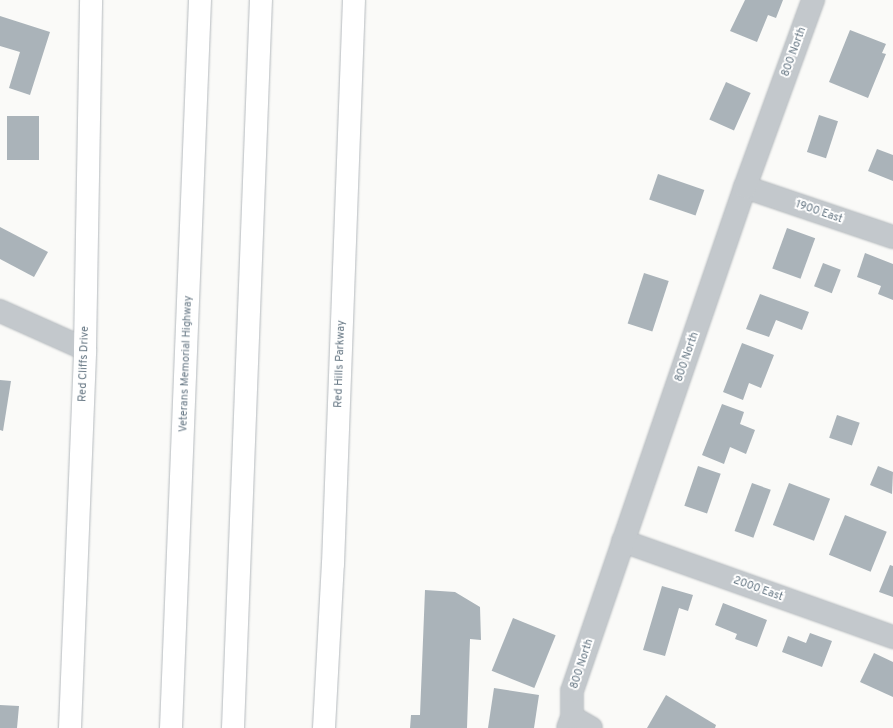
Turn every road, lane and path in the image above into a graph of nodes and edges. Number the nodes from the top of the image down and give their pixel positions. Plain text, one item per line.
1 (200, 0) edge
2 (261, 0) edge
3 (354, 0) edge
4 (813, 0) edge
5 (88, 1) edge
6 (745, 187) junction
7 (893, 237) edge
8 (0, 311) edge
9 (84, 349) junction
10 (623, 541) junction
11 (893, 637) edge
12 (570, 723) edge
13 (70, 728) edge
14 (171, 728) edge
15 (233, 728) edge
16 (324, 728) edge
17 (591, 728) edge

1 - 14 main road, Veterans Memorial Highway
2 - 15 main road
3 - 16 main road, Red Hills Parkway
4 - 6 street, 800 North
5 - 9 main road, Red Cliffs Drive
6 - 7 street, 1900 East
6 - 10 street, 800 North
8 - 9 street
9 - 13 main road, Red Cliffs Drive
10 - 11 street, 2000 East
10 - 12 street, 800 North
12 - 17 street

